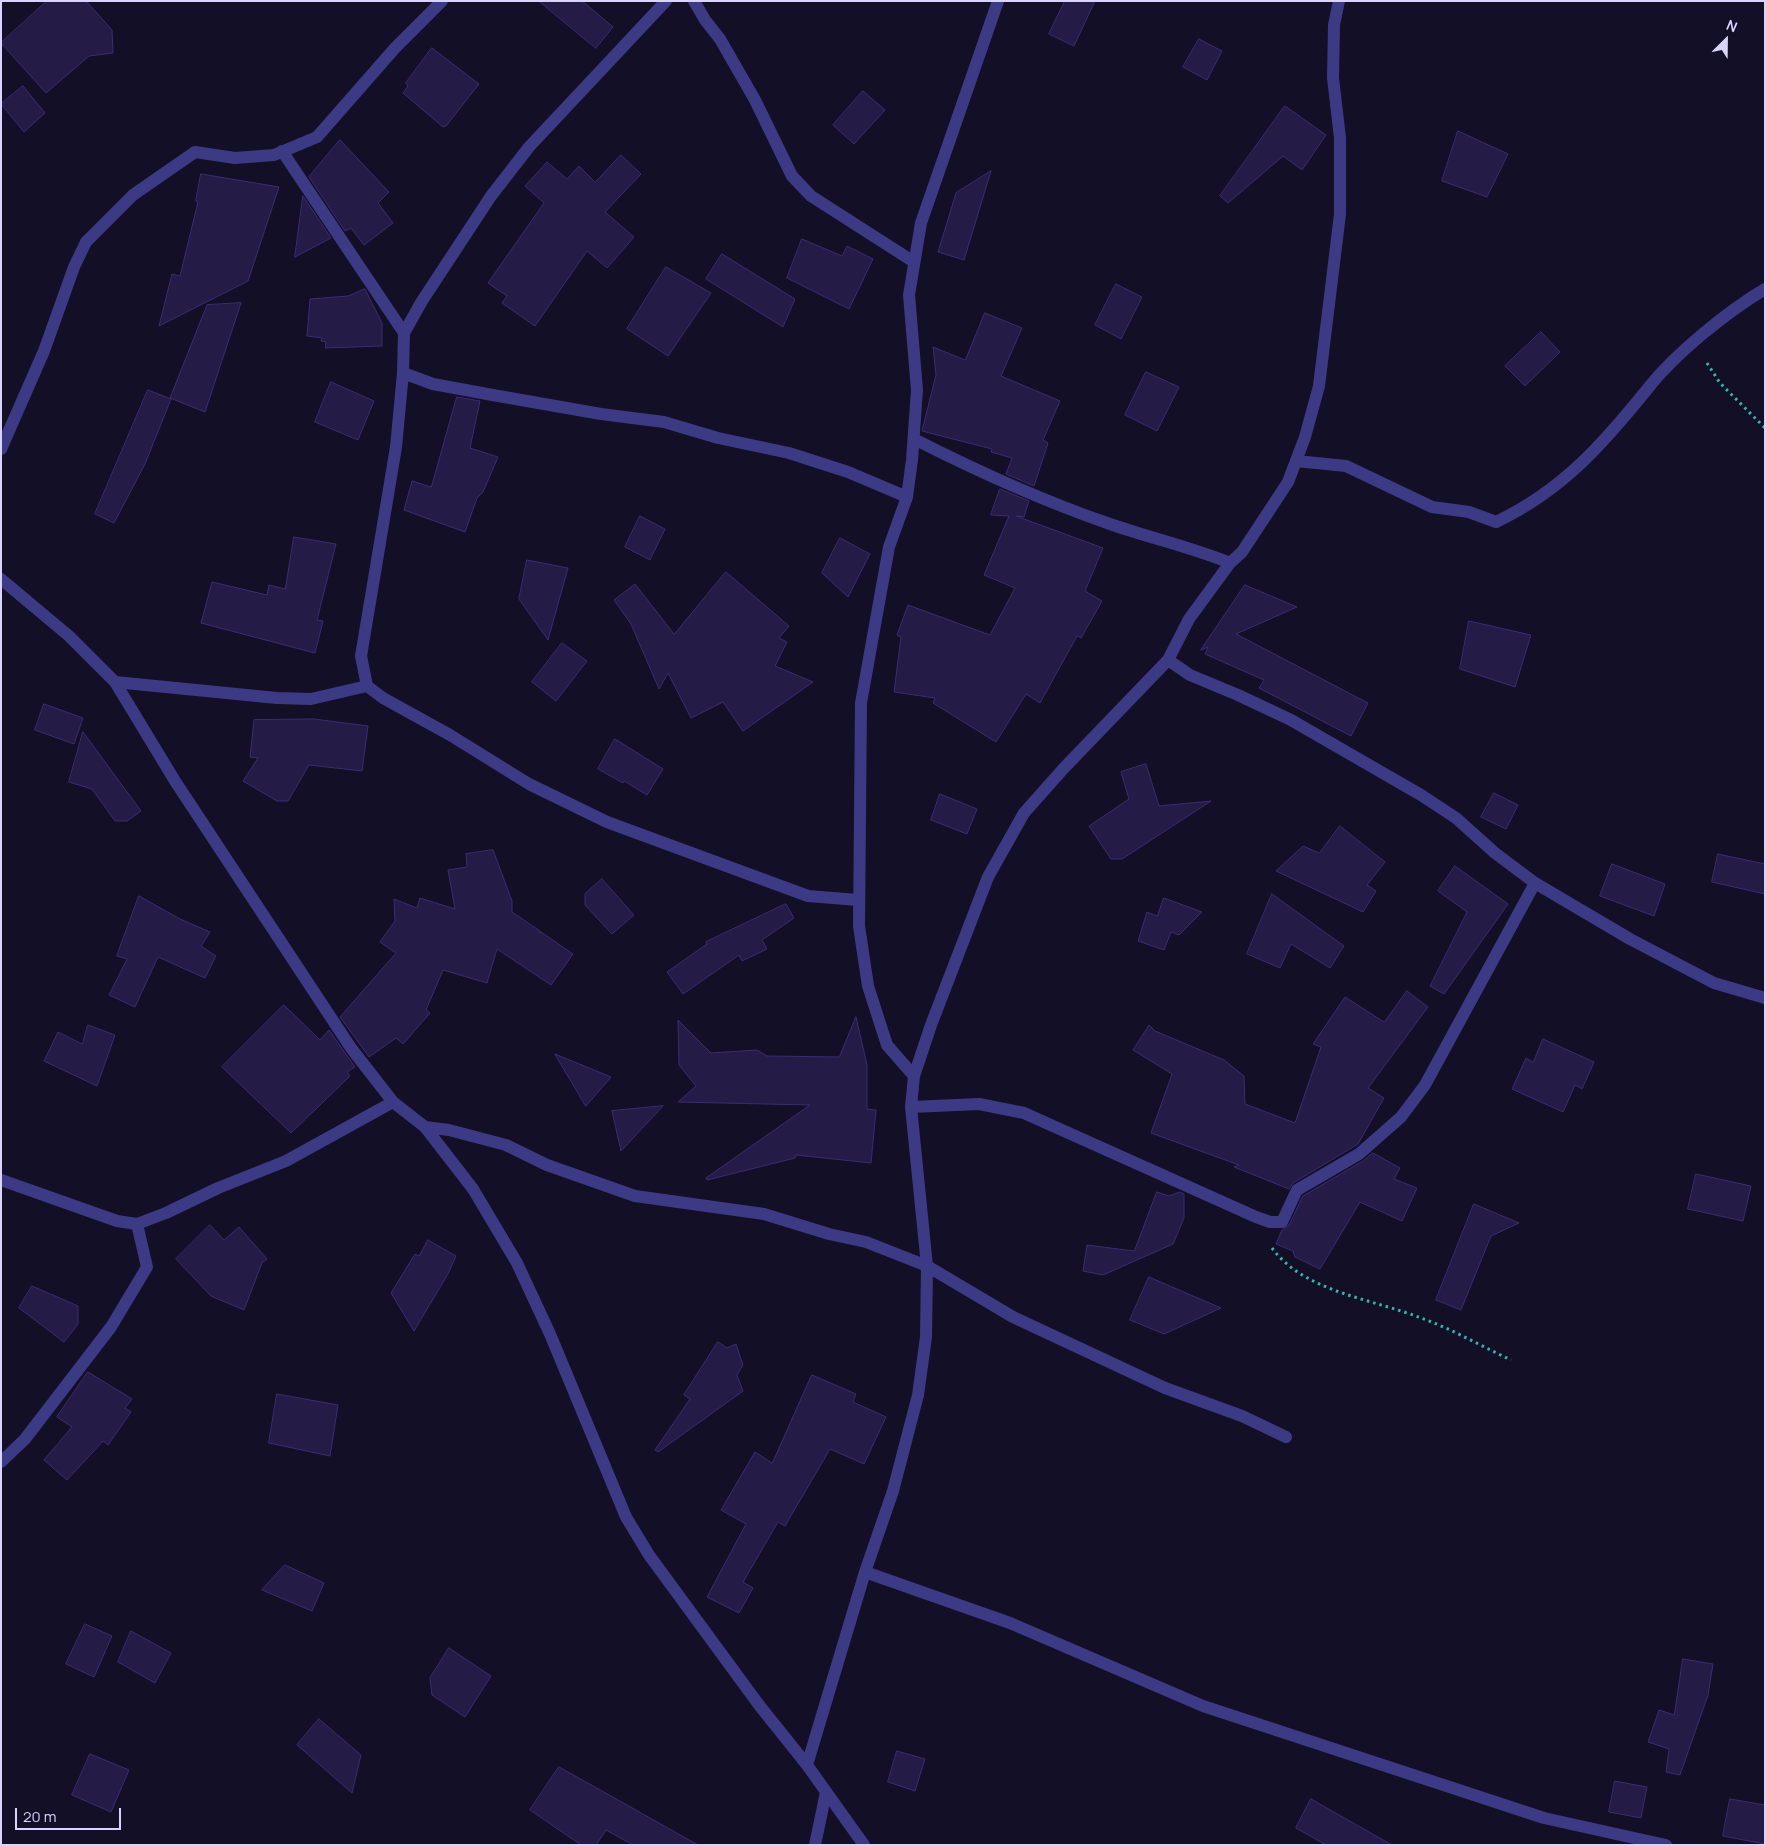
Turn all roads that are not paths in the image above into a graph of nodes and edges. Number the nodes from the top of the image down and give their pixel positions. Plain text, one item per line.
1 (442, 1) edge
2 (666, 1) edge
3 (694, 1) edge
4 (998, 1) edge
5 (1339, 1) edge
6 (282, 151) junction
7 (914, 262) junction
8 (1765, 289) edge
9 (404, 333) junction
10 (403, 373) junction
11 (914, 439) junction
12 (1, 449) edge
13 (1296, 462) junction
14 (907, 497) junction
15 (1230, 563) junction
16 (1, 579) edge
17 (1168, 660) junction
18 (114, 682) junction
19 (367, 686) junction
20 (1534, 883) junction
21 (858, 900) junction
22 (1765, 998) edge
23 (914, 1076) junction
24 (392, 1102) junction
25 (911, 1107) junction
26 (425, 1127) junction
27 (1, 1180) edge
28 (137, 1224) junction
29 (927, 1266) junction
30 (1286, 1437) dead end
31 (1, 1462) edge
32 (865, 1572) junction
33 (807, 1765) junction
34 (826, 1792) junction
35 (815, 1845) edge
36 (864, 1845) edge
37 (1666, 1845) edge

1 - 6 street
2 - 9 street
3 - 7 street
4 - 7 street
5 - 13 street
6 - 9 street
6 - 12 street
7 - 11 street
8 - 13 street
9 - 10 street
10 - 14 street
10 - 19 street
11 - 14 street
11 - 15 street
13 - 15 street
14 - 21 street
15 - 17 street
16 - 18 street
17 - 20 street
17 - 23 street
18 - 19 street
18 - 24 street
19 - 21 street
20 - 22 street
20 - 25 street
21 - 23 street
23 - 25 street
24 - 26 street
24 - 28 street
25 - 29 street
26 - 29 street
26 - 33 street
27 - 28 street
28 - 31 street
29 - 30 street
29 - 32 street
32 - 33 street
32 - 37 street
33 - 34 street
34 - 35 street
34 - 36 street

